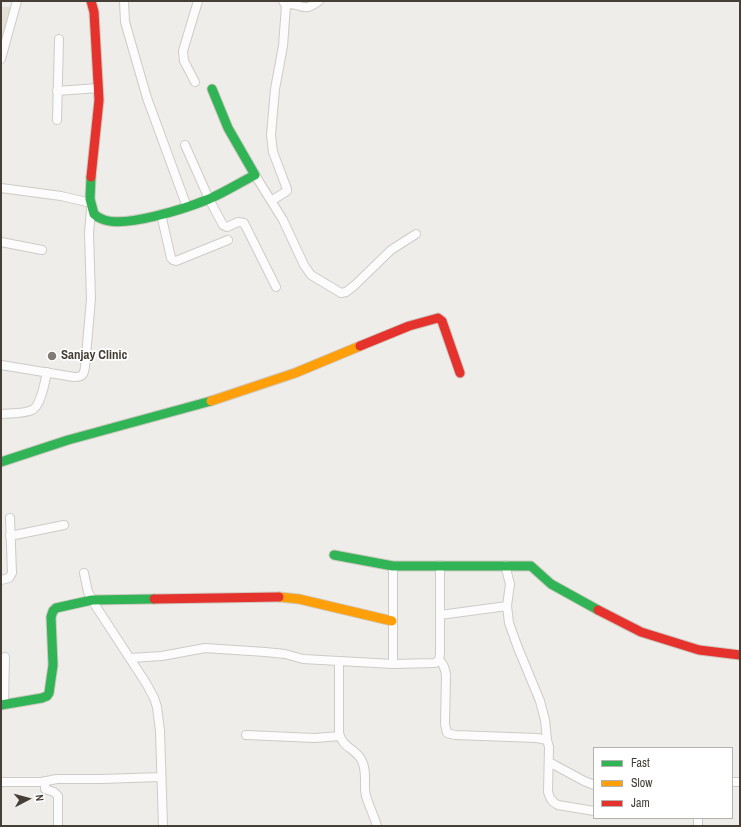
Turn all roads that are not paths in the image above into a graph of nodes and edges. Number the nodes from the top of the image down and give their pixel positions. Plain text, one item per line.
1 (17, 1) edge
2 (91, 1) edge
3 (124, 1) edge
4 (198, 1) edge
5 (319, 1) edge
6 (285, 2) edge
7 (59, 39) dead end
8 (1, 59) edge
9 (195, 82) dead end
10 (98, 88) junction
11 (212, 89) dead end
12 (58, 90) junction
13 (57, 120) dead end
14 (185, 146) dead end
15 (255, 175) junction
16 (1, 188) edge
17 (209, 199) junction
18 (271, 201) junction
19 (91, 206) junction
20 (188, 207) junction
21 (161, 214) junction
22 (416, 234) dead end
23 (228, 240) dead end
24 (1, 242) edge
25 (42, 250) dead end
26 (276, 287) dead end
27 (1, 365) edge
28 (47, 372) junction
29 (460, 373) dead end
30 (1, 414) edge
31 (1, 462) edge
32 (10, 518) dead end
33 (64, 525) dead end
34 (10, 536) junction
35 (334, 555) dead end
36 (440, 565) junction
37 (392, 566) junction
38 (505, 566) junction
39 (84, 573) dead end
40 (1, 580) edge
41 (92, 600) junction
42 (507, 606) junction
43 (440, 615) junction
44 (392, 621) junction
45 (740, 655) edge
46 (5, 656) dead end
47 (130, 658) junction
48 (439, 660) junction
49 (339, 661) junction
50 (393, 664) junction
51 (2, 705) edge
52 (246, 735) dead end
53 (340, 736) junction
54 (546, 740) junction
55 (549, 762) junction
56 (161, 777) junction
57 (45, 781) junction
58 (1, 782) edge
59 (593, 785) edge
60 (593, 811) edge
61 (58, 826) edge
62 (163, 826) edge
63 (377, 826) edge

1 - 8 street
2 - 10 street
3 - 20 street
4 - 9 street
5 - 6 street
6 - 18 street
7 - 12 street
10 - 12 street
10 - 19 street
11 - 15 street
12 - 13 street
14 - 17 street
15 - 17 street
15 - 18 street
16 - 19 street
17 - 20 street
17 - 26 street
18 - 22 street
19 - 21 street
19 - 28 street
20 - 21 street
21 - 23 street
24 - 25 street
27 - 28 street
28 - 30 street
29 - 31 street
32 - 34 street
33 - 34 street
34 - 40 street
35 - 37 street
36 - 37 street
36 - 38 street
36 - 43 street
37 - 44 street
38 - 42 street
38 - 45 street
39 - 41 street
41 - 44 street
41 - 47 street
41 - 51 street
42 - 43 street
42 - 54 street
43 - 48 street
44 - 50 street
46 - 51 street
47 - 49 street
47 - 56 street
48 - 50 street
48 - 54 street
49 - 50 street
49 - 53 street
52 - 53 street
53 - 63 street
54 - 55 street
55 - 59 street
55 - 60 street
56 - 57 street
56 - 62 street
57 - 58 street
57 - 61 street

